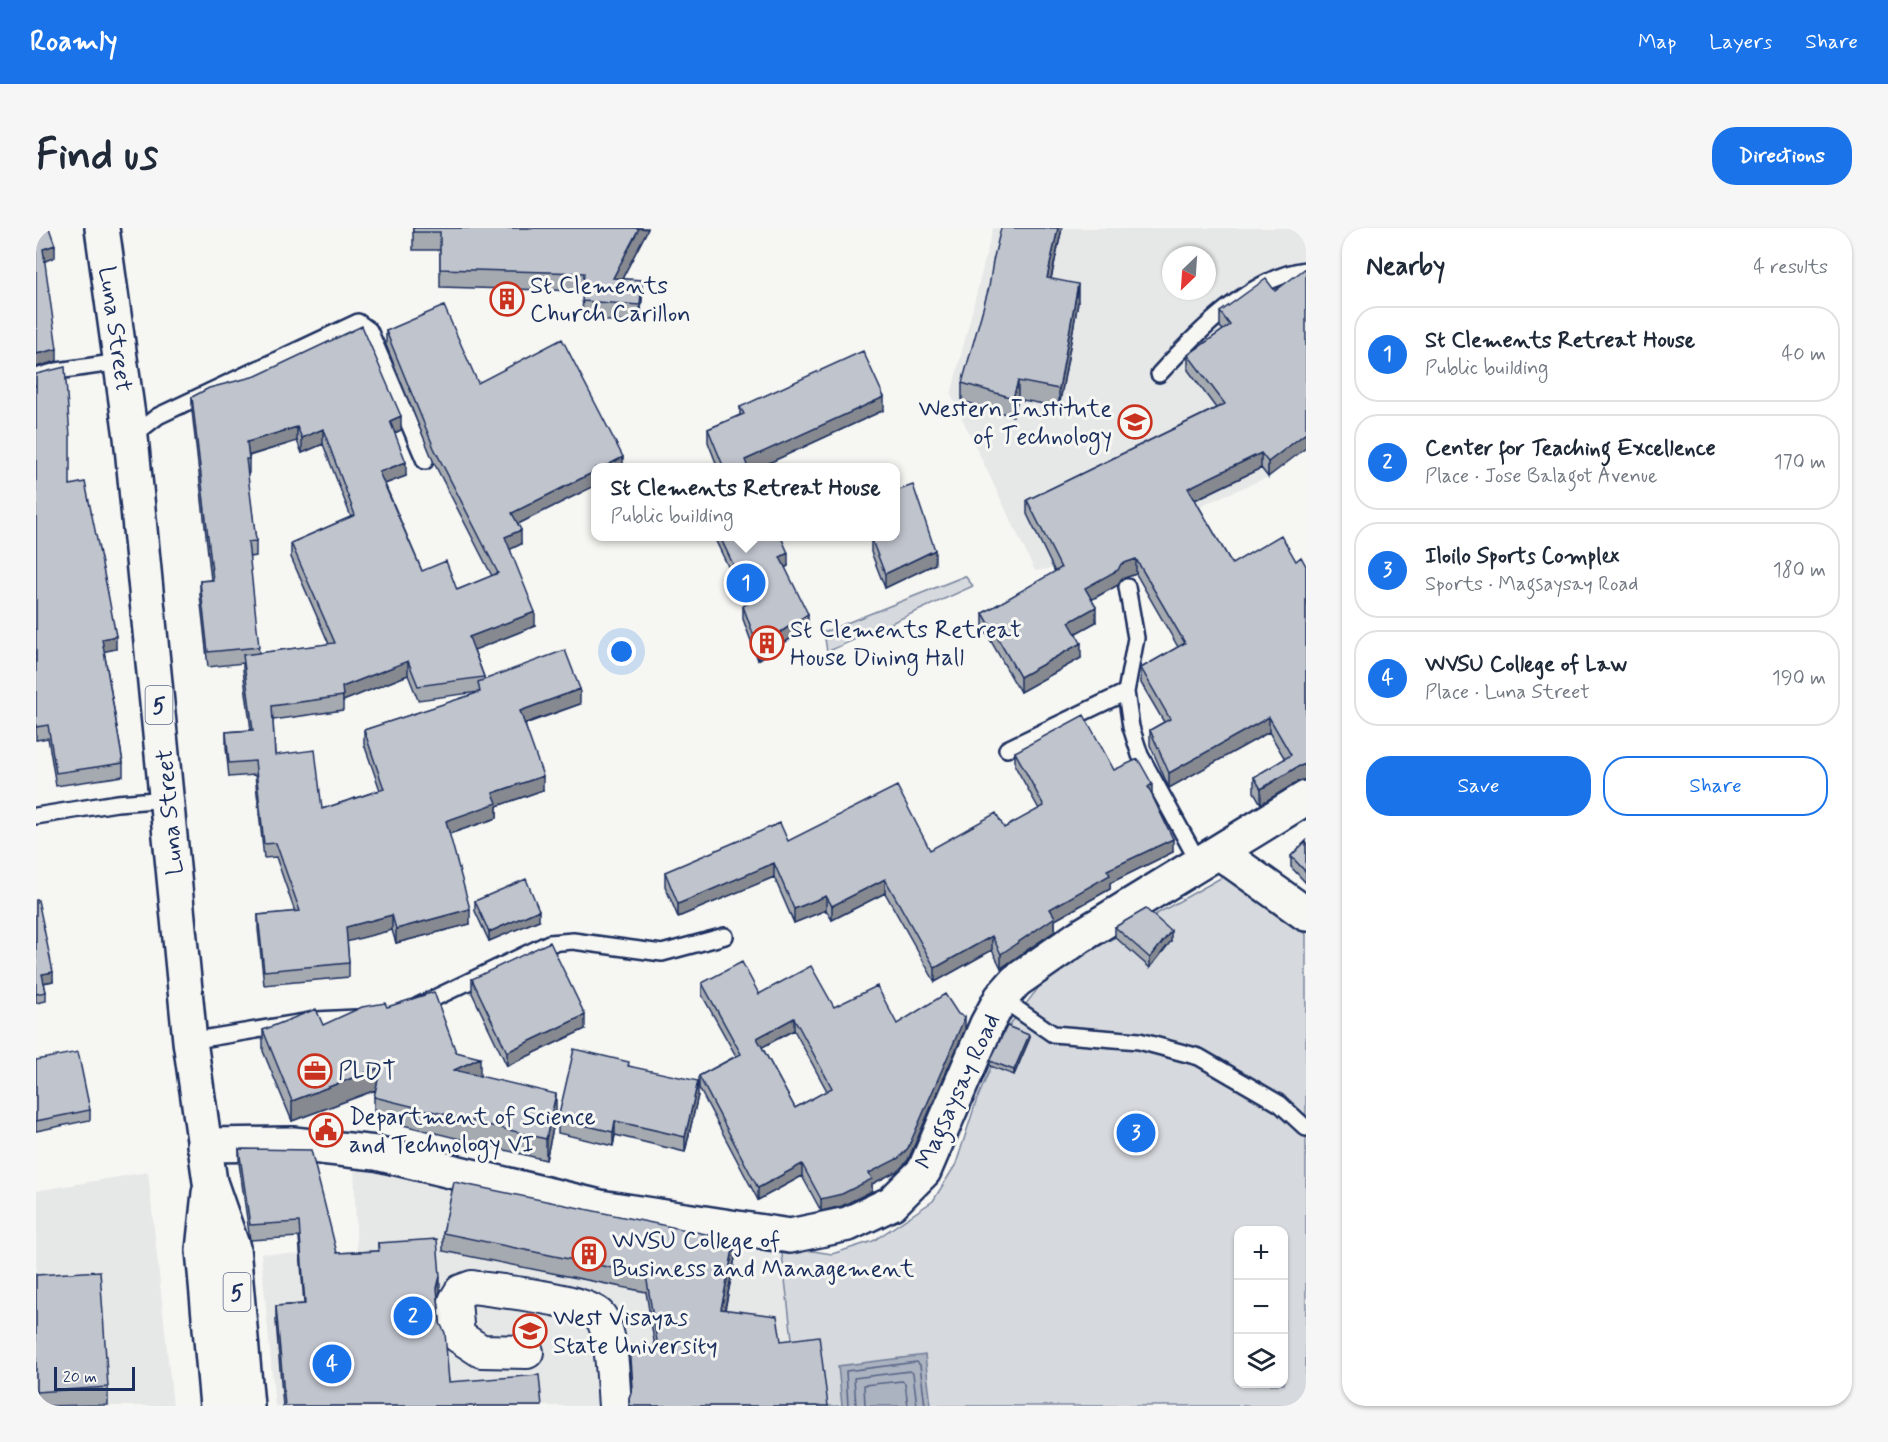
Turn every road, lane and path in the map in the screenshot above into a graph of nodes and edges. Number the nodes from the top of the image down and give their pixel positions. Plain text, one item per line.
1 (102, 228) edge
2 (1306, 270) edge
3 (120, 362) junction
4 (1159, 374) dead end
5 (36, 377) edge
6 (131, 437) junction
7 (424, 461) dead end
8 (1127, 587) dead end
9 (1126, 692) junction
10 (1007, 749) dead end
11 (1306, 798) edge
12 (168, 800) junction
13 (36, 816) edge
14 (1209, 858) junction
15 (1306, 914) edge
16 (725, 936) dead end
17 (1001, 998) junction
18 (407, 1010) edge
19 (374, 1016) edge
20 (190, 1041) junction
21 (1306, 1128) edge
22 (204, 1145) junction
23 (210, 1182) junction
24 (527, 1353) dead end
25 (217, 1406) edge
26 (247, 1406) edge
27 (615, 1406) edge

1 - 3 main road, Luna Street / 5
2 - 4 lane
3 - 5 lane
3 - 6 main road, Luna Street / 5
6 - 7 lane
6 - 12 main road, Luna Street / 5
8 - 9 lane
9 - 10 lane
9 - 14 lane
11 - 14 main road, Magsaysay Road
12 - 13 lane
12 - 20 main road, Luna Street / 5
14 - 15 main road
14 - 17 main road, Magsaysay Road
16 - 18 lane
17 - 21 lane
17 - 22 main road, Magsaysay Road
19 - 20 lane
20 - 22 main road, Luna Street / 5
22 - 23 main road, Luna Street / 5
23 - 25 main road, Luna Street / 5
23 - 26 main road, Luna Street / 5
24 - 27 street

